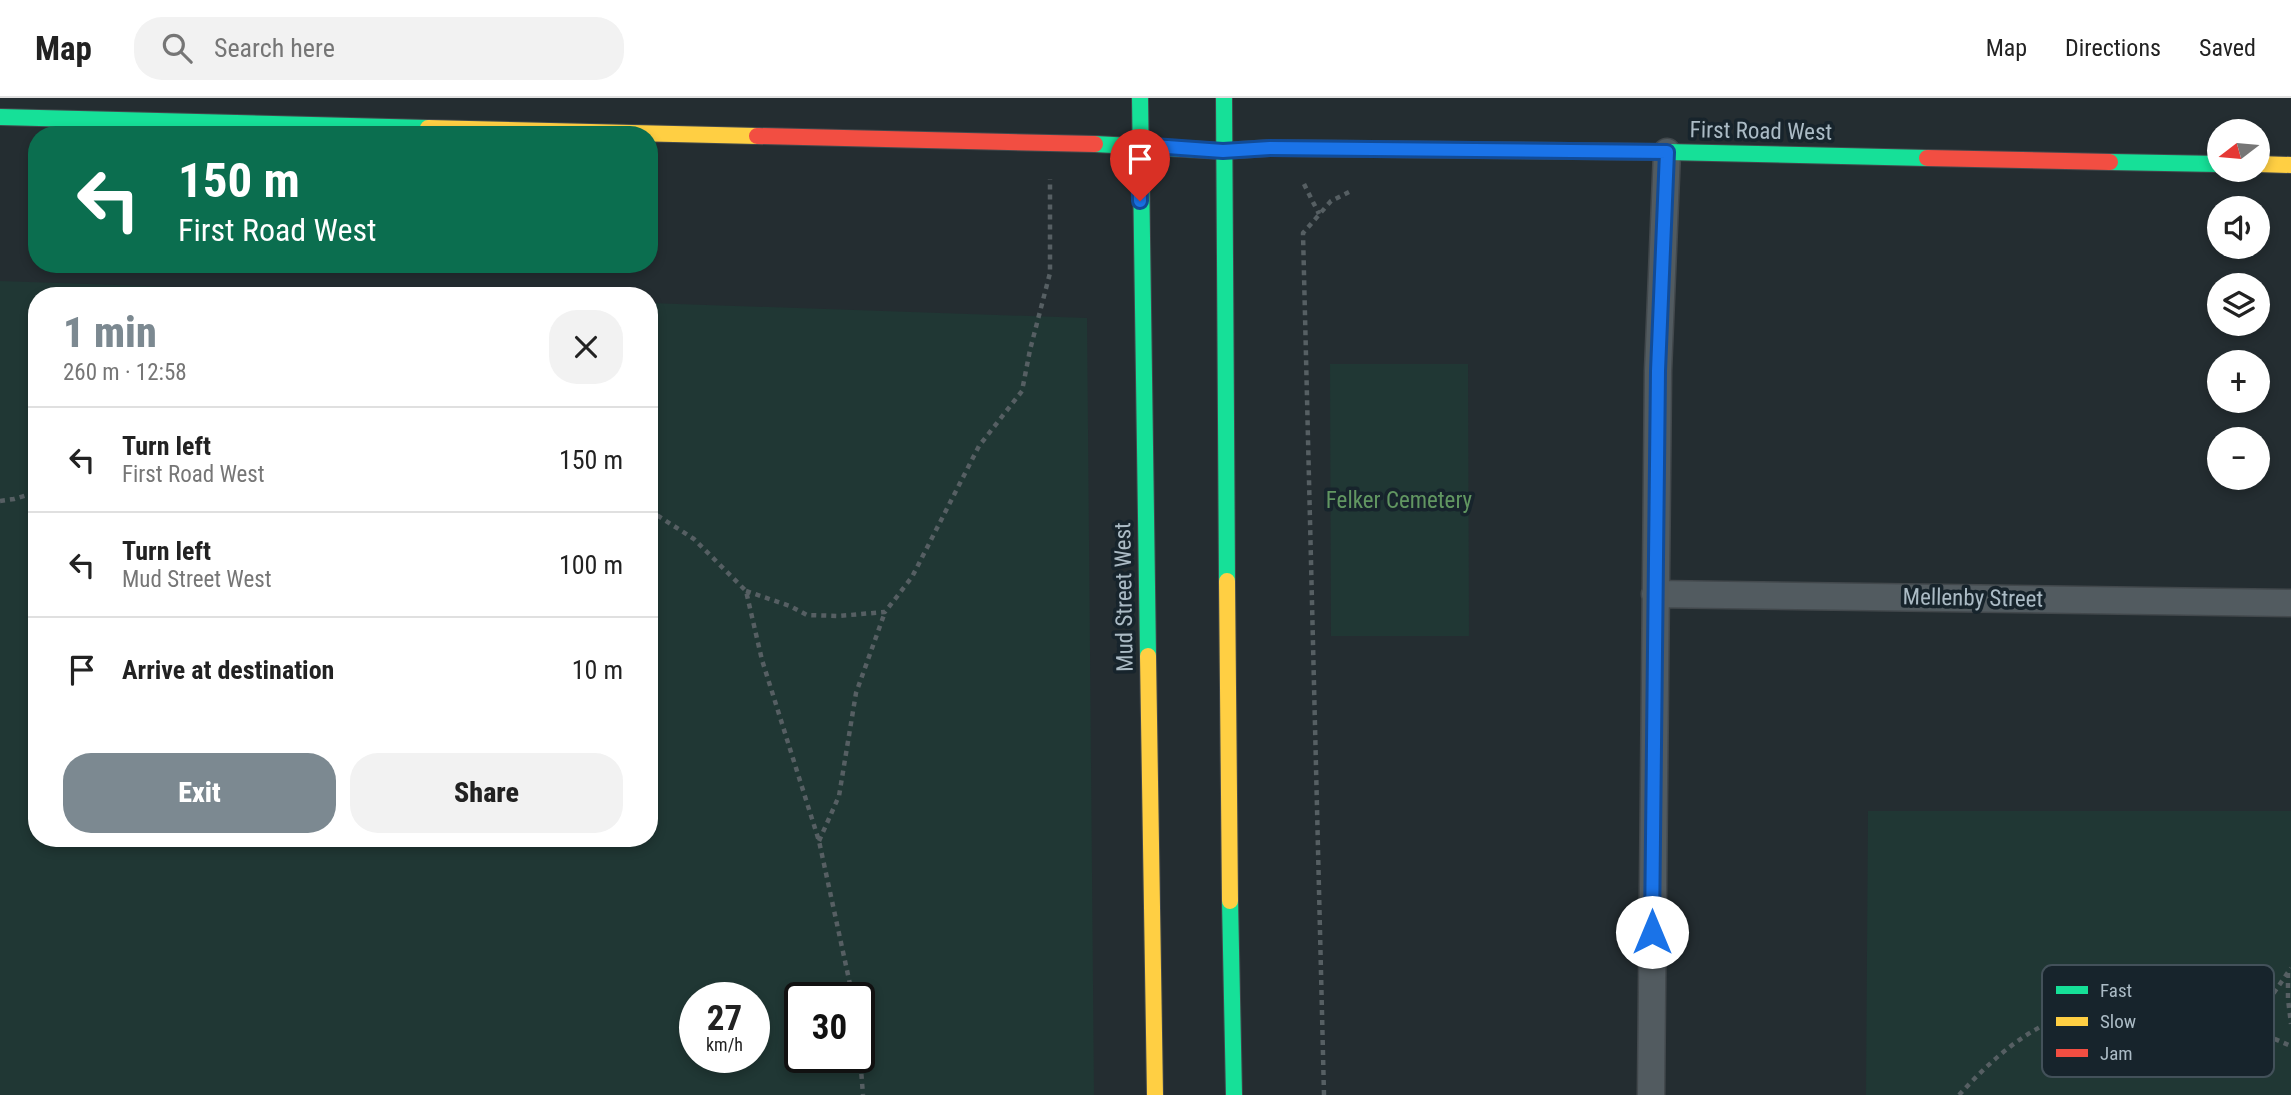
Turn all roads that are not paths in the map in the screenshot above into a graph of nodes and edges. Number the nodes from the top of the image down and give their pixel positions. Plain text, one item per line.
1 (1140, 98) edge
2 (1224, 98) edge
3 (0, 117) edge
4 (363, 126) edge
5 (658, 133) edge
6 (1139, 145) junction
7 (1223, 151) junction
8 (1667, 152) junction
9 (2207, 164) edge
10 (2270, 164) edge
11 (2291, 165) edge
12 (1655, 594) junction
13 (2291, 603) edge
14 (1155, 1095) edge
15 (1234, 1095) edge
16 (1651, 1095) edge

1 - 6 street, Mud Street West
2 - 7 street
3 - 4 street, First Road West
5 - 6 street, First Road West
6 - 7 street, First Road West
6 - 14 street, Mud Street West
7 - 8 street, First Road West
7 - 15 street
8 - 9 street, First Road West
8 - 12 street
10 - 11 street
12 - 13 street, Mellenby Street
12 - 16 street

